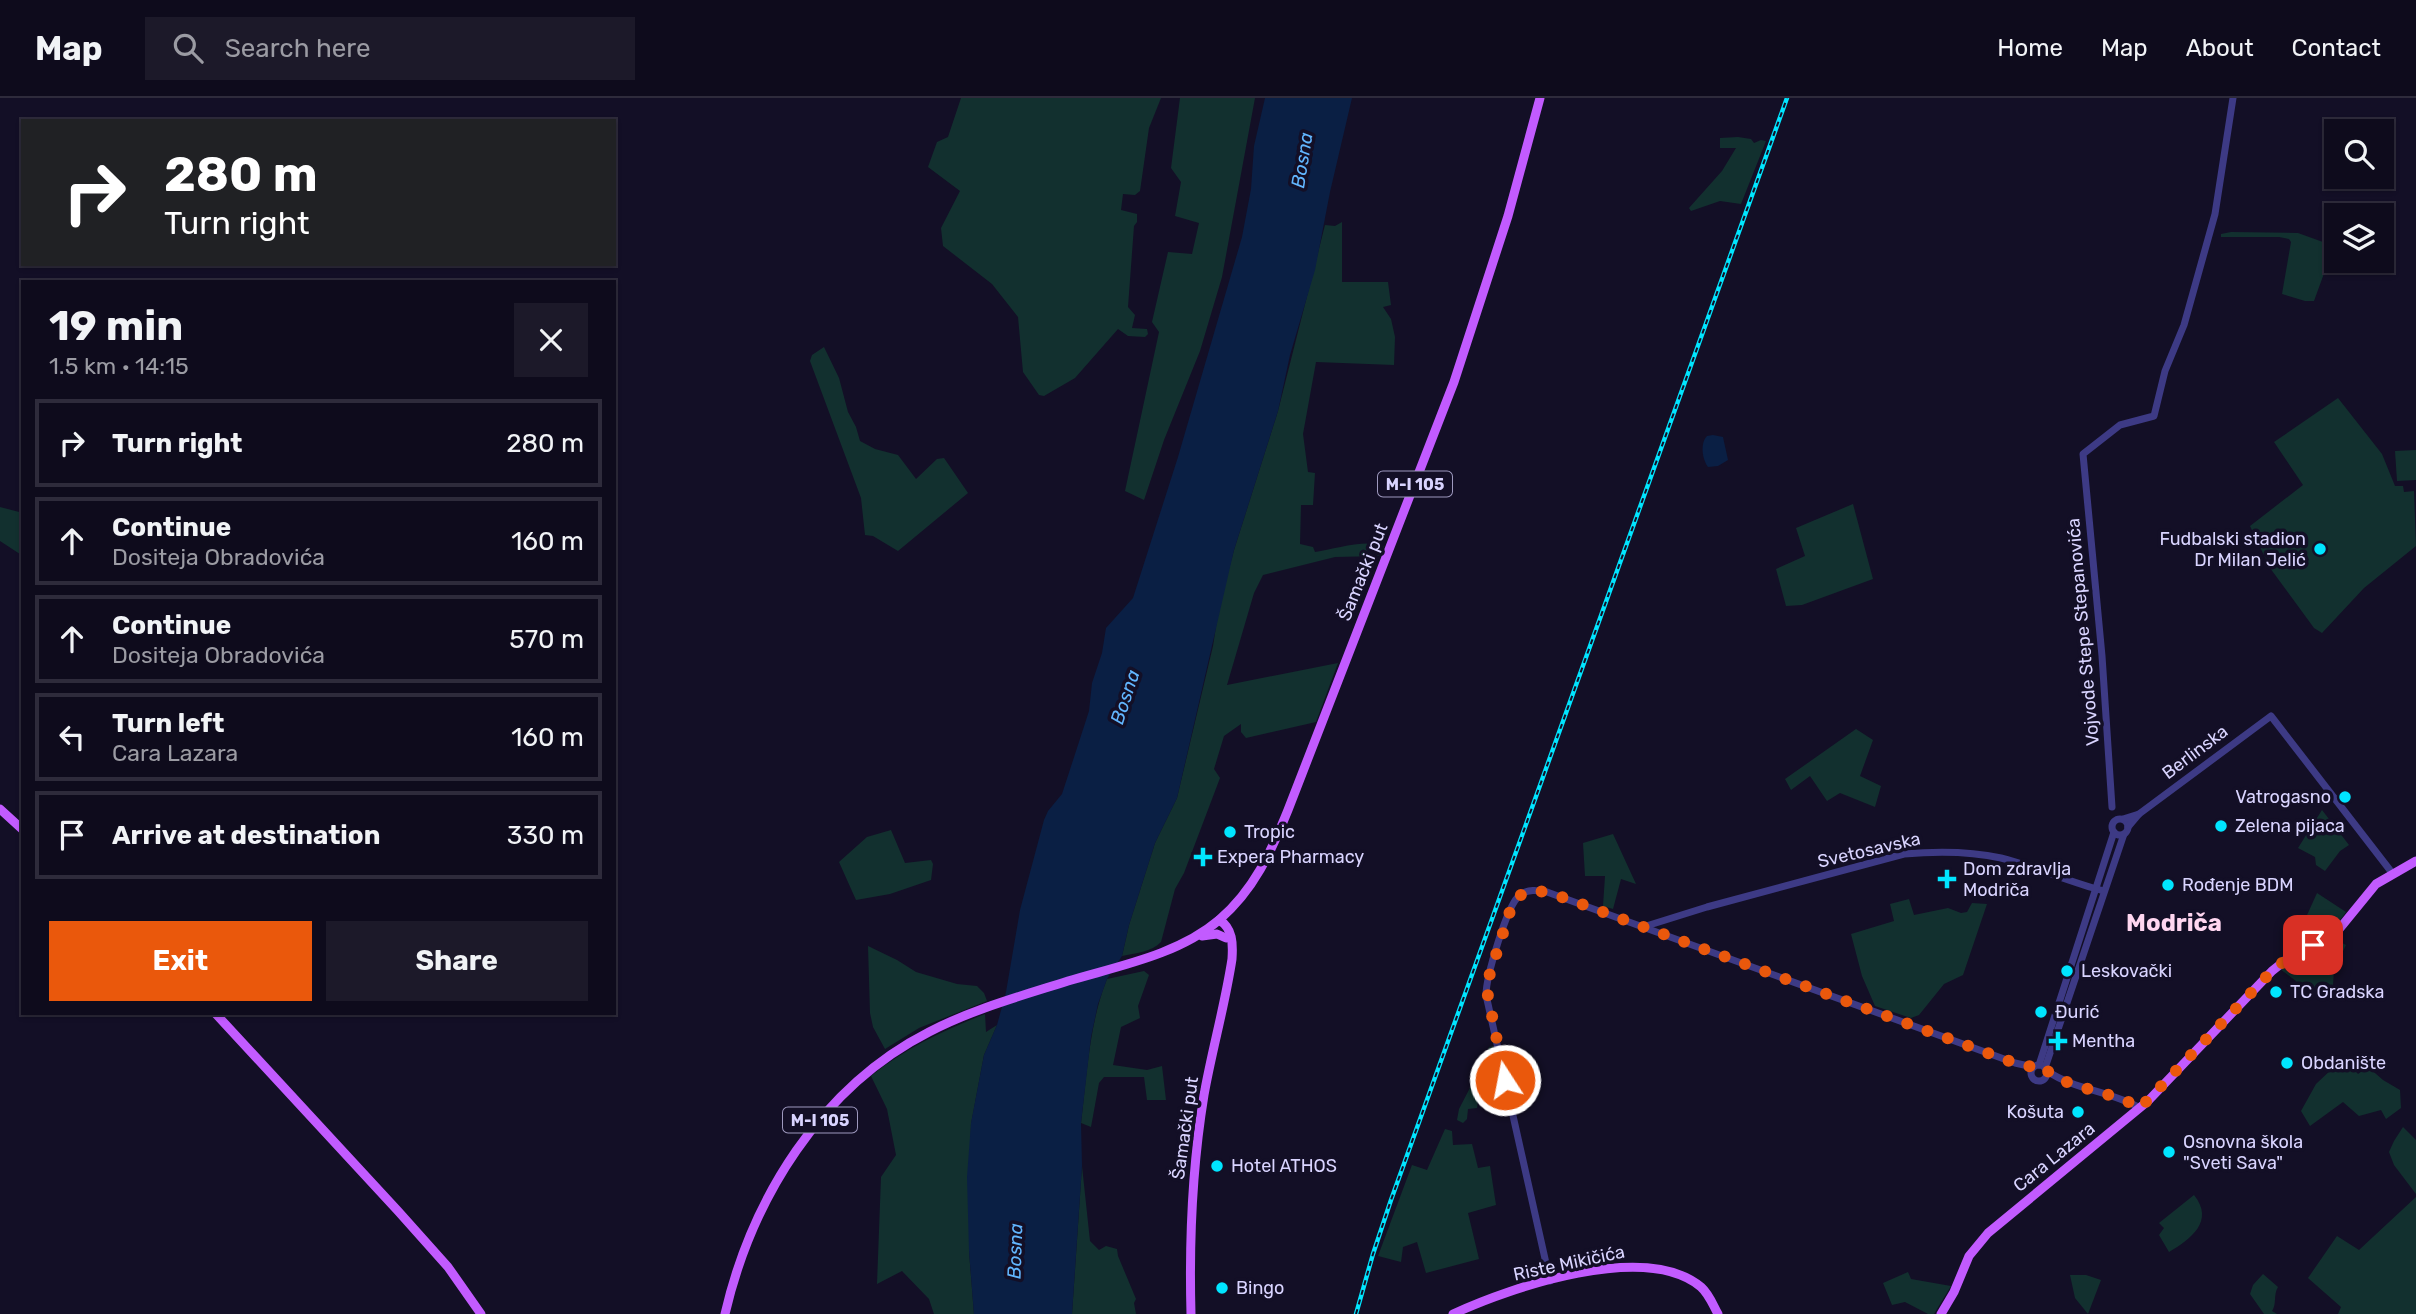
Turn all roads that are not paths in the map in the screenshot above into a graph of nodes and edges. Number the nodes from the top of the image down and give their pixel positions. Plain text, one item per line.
1 (1540, 98) edge
2 (2233, 98) edge
3 (2112, 807) junction
4 (0, 808) edge
5 (2139, 814) junction
6 (2122, 819) junction
7 (21, 828) edge
8 (2113, 828) junction
9 (2126, 830) junction
10 (2416, 862) edge
11 (2393, 874) junction
12 (2100, 890) junction
13 (1219, 920) junction
14 (1643, 927) junction
15 (1193, 938) junction
16 (1226, 938) junction
17 (1233, 950) junction
18 (217, 1015) edge
19 (2040, 1071) junction
20 (2140, 1108) junction
21 (1550, 1281) junction
22 (481, 1314) edge
23 (725, 1314) edge
24 (1191, 1314) edge
25 (1453, 1314) edge
26 (1718, 1314) edge
27 (1941, 1314) edge

1 - 13 main road, Šamački put / M-I 105
2 - 3 street, Vojvode Stepe Stepanovića
3 - 6 street
3 - 8 street, Vojvode Stepe Stepanovića
4 - 7 main road
5 - 6 street, Berlinska
5 - 9 street, Berlinska
5 - 11 street, Berlinska
6 - 8 street, Berlinska
6 - 9 street
8 - 9 street
8 - 12 street, Vojvode Stepe Stepanovića
9 - 12 street, Berlinska
10 - 11 main road, Cara Lazara
11 - 20 main road, Cara Lazara
12 - 14 street, Svetosavska
12 - 19 street
13 - 15 main road, M-I 105
13 - 16 main road
13 - 17 main road
14 - 19 street
14 - 21 street
15 - 16 main road
15 - 23 main road, M-I 105
16 - 17 main road
17 - 24 main road, Šamački put
18 - 22 main road
19 - 20 street
20 - 27 main road, Cara Lazara
21 - 25 main road, Riste Mikičića
21 - 26 main road, Riste Mikičića

